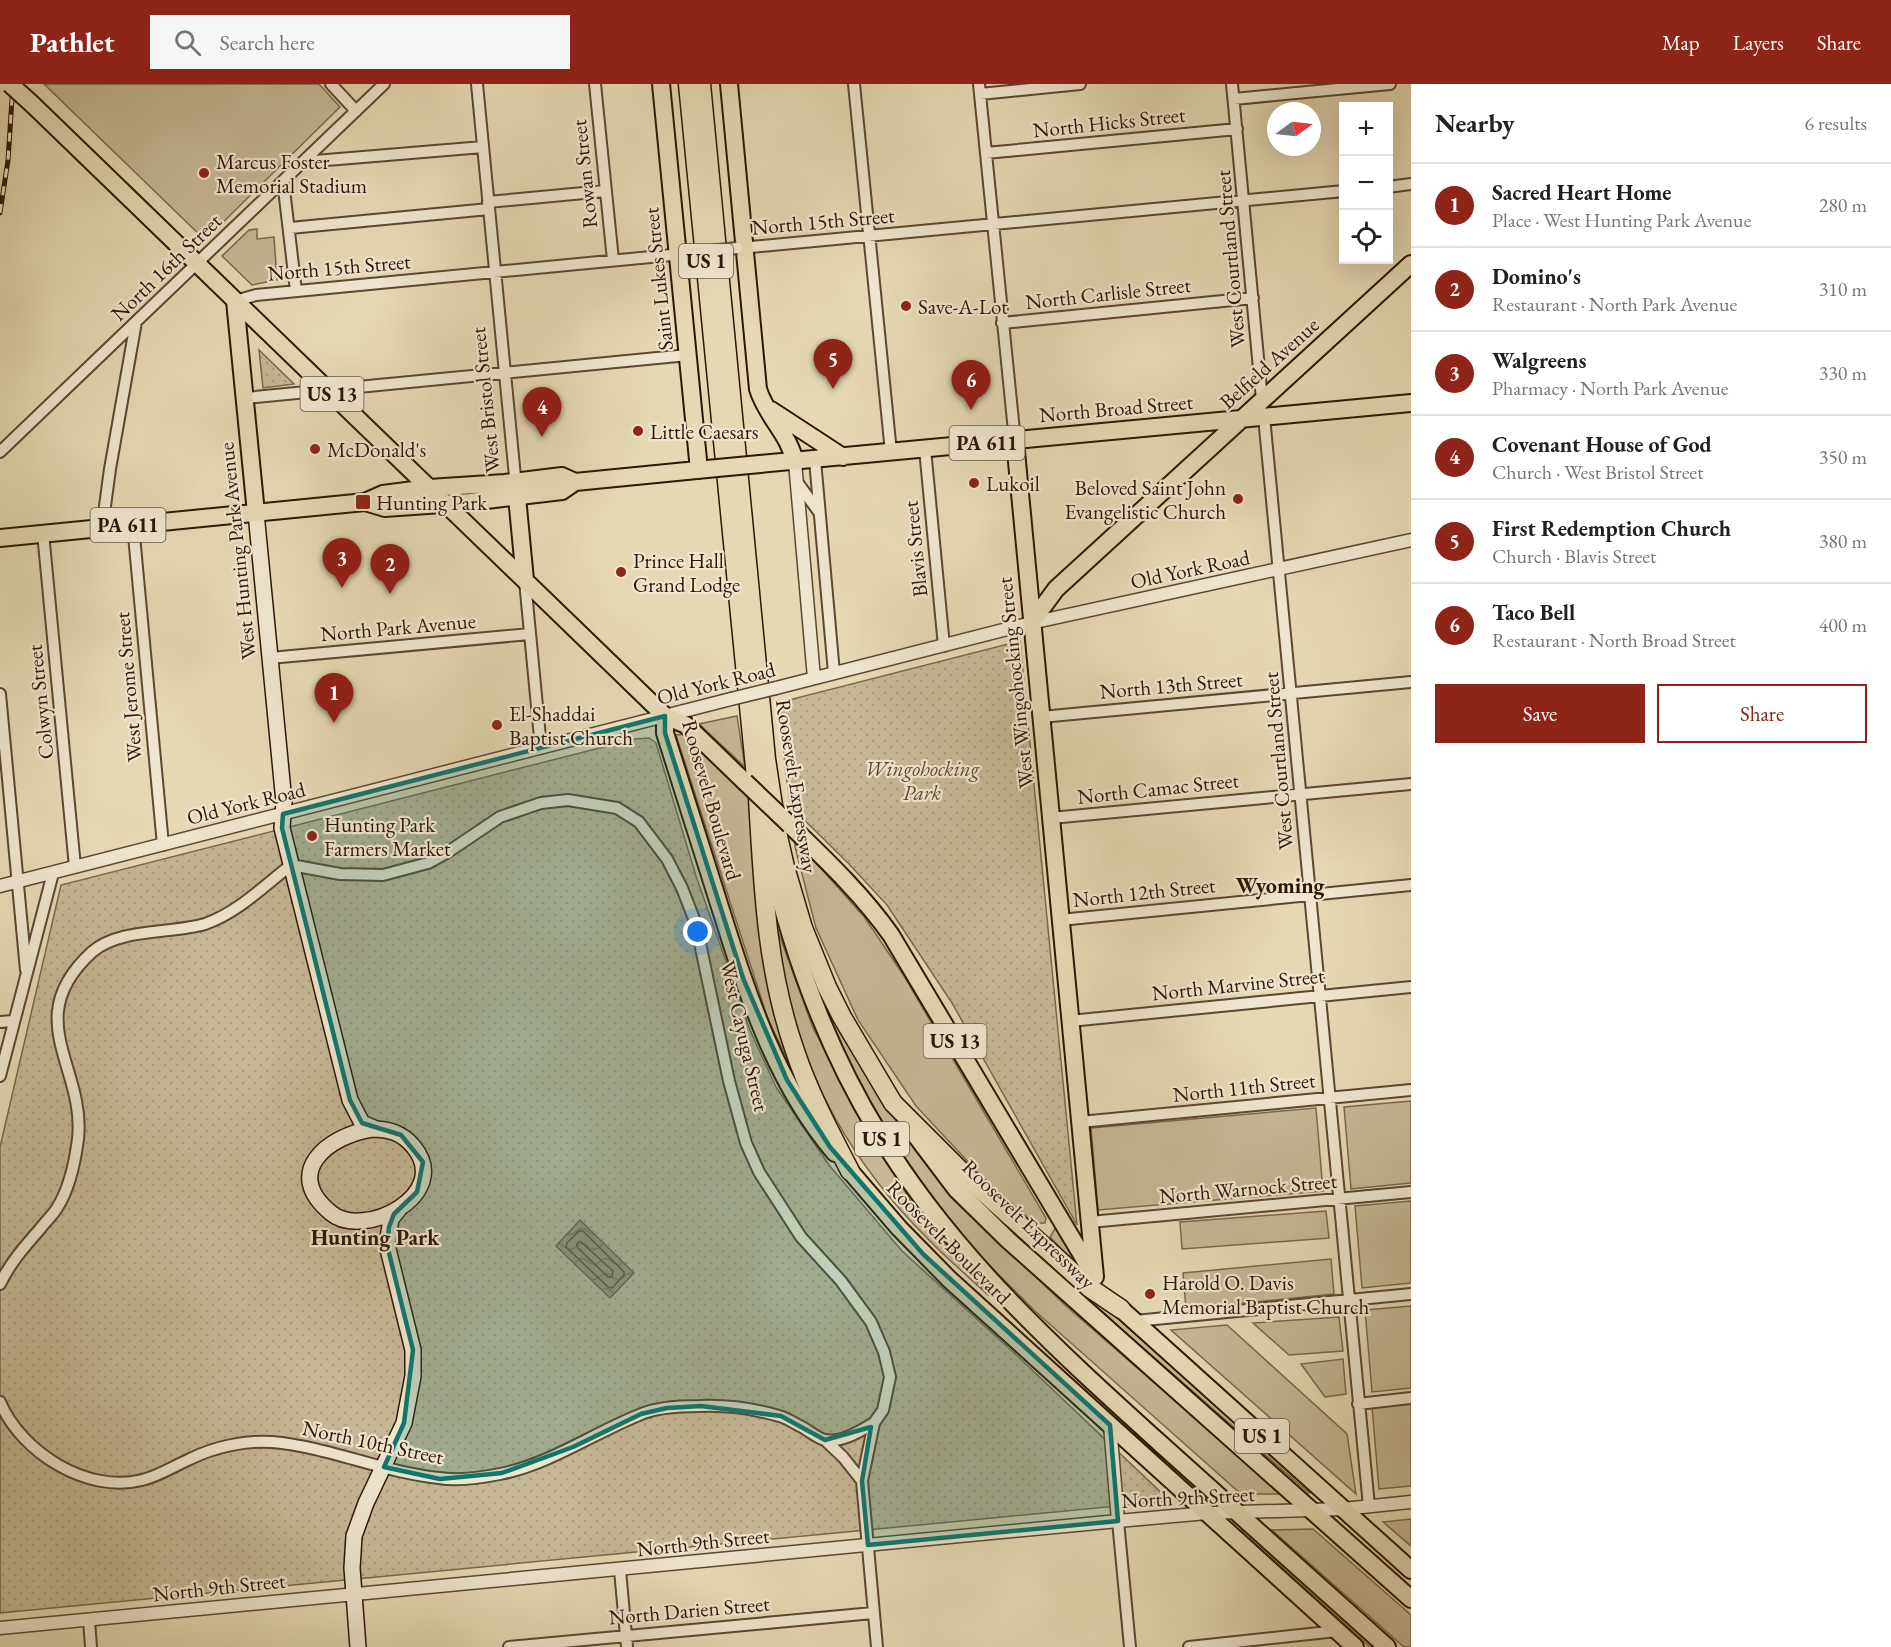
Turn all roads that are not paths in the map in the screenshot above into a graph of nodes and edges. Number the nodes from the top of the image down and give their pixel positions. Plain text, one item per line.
1 (10, 84) edge
2 (331, 84) edge
3 (384, 84) edge
4 (477, 84) edge
5 (594, 84) edge
6 (660, 84) edge
7 (688, 84) edge
8 (701, 84) edge
9 (729, 84) edge
10 (854, 84) edge
11 (1080, 84) edge
12 (1232, 84) edge
13 (1390, 84) edge
14 (980, 89) edge
15 (1234, 99) junction
16 (356, 111) junction
17 (1237, 129) junction
18 (483, 147) junction
19 (986, 153) junction
20 (303, 162) junction
21 (283, 181) junction
22 (1411, 184) edge
23 (1393, 186) edge
24 (605, 191) junction
25 (1339, 192) edge
26 (1244, 201) junction
27 (488, 206) junction
28 (993, 225) junction
29 (290, 228) junction
30 (869, 236) junction
31 (740, 248) junction
32 (685, 254) junction
33 (613, 260) junction
34 (197, 264) junction
35 (1411, 264) edge
36 (495, 272) junction
37 (296, 291) junction
38 (1253, 298) junction
39 (235, 301) junction
40 (136, 322) junction
41 (1002, 323) junction
42 (688, 356) junction
43 (504, 373) junction
44 (328, 390) junction
45 (245, 398) junction
46 (761, 398) junction
47 (1411, 403) edge
48 (1263, 409) junction
49 (1242, 419) junction
50 (1015, 441) junction
51 (925, 449) junction
52 (0, 452) edge
53 (891, 452) junction
54 (843, 457) junction
55 (815, 460) junction
56 (795, 462) junction
57 (703, 470) junction
58 (797, 482) junction
59 (429, 488) junction
60 (516, 489) junction
61 (365, 502) junction
62 (446, 504) junction
63 (256, 513) junction
64 (820, 513) junction
65 (133, 525) junction
66 (102, 528) junction
67 (43, 534) junction
68 (0, 538) edge
69 (1411, 540) edge
70 (1279, 569) junction
71 (525, 580) junction
72 (1032, 623) junction
73 (530, 634) junction
74 (944, 646) junction
75 (270, 658) junction
76 (834, 673) junction
77 (814, 678) junction
78 (1411, 682) edge
79 (0, 694) edge
80 (1291, 694) junction
81 (665, 716) junction
82 (1041, 717) junction
83 (541, 748) junction
84 (1411, 784) edge
85 (1300, 794) junction
86 (758, 798) junction
87 (283, 814) junction
88 (6, 816) edge
89 (1051, 818) junction
90 (163, 845) junction
91 (291, 865) junction
92 (75, 867) junction
93 (52, 873) junction
94 (18, 881) junction
95 (1411, 885) edge
96 (0, 886) edge
97 (1310, 894) junction
98 (1060, 920) junction
99 (26, 970) junction
100 (1411, 987) edge
101 (1320, 996) junction
102 (13, 1021) junction
103 (1070, 1021) junction
104 (0, 1022) edge
105 (0, 1076) edge
106 (1411, 1090) edge
107 (1329, 1098) junction
108 (350, 1100) junction
109 (893, 1103) junction
110 (1080, 1122) junction
111 (376, 1129) junction
112 (339, 1139) junction
113 (850, 1171) junction
114 (1411, 1192) edge
115 (1339, 1199) junction
116 (399, 1209) junction
117 (356, 1220) junction
118 (1090, 1222) junction
119 (387, 1245) junction
120 (1095, 1277) junction
121 (0, 1284) edge
122 (1411, 1294) edge
123 (1348, 1300) junction
124 (1121, 1309) junction
125 (1135, 1321) junction
126 (1001, 1327) junction
127 (1097, 1386) junction
128 (1411, 1398) edge
129 (1358, 1404) junction
130 (1, 1409) edge
131 (874, 1423) junction
132 (1110, 1425) junction
133 (825, 1440) junction
134 (384, 1467) junction
135 (862, 1481) junction
136 (1411, 1502) edge
137 (1369, 1506) junction
138 (1343, 1509) junction
139 (1312, 1510) junction
140 (1207, 1513) junction
141 (1239, 1513) junction
142 (1118, 1521) junction
143 (868, 1545) junction
144 (620, 1570) junction
145 (1411, 1570) edge
146 (353, 1593) junction
147 (1411, 1599) edge
148 (873, 1613) junction
149 (88, 1620) junction
150 (0, 1628) edge
151 (1337, 1631) junction
152 (627, 1641) edge
153 (1294, 1641) edge
154 (1219, 1645) edge
155 (91, 1647) edge
156 (358, 1647) edge
157 (509, 1647) edge
158 (877, 1647) edge
159 (1130, 1647) edge
160 (1189, 1647) edge
161 (1355, 1647) edge
162 (1387, 1647) edge

1 - 34 main road, US 13, bridge
2 - 16 street
3 - 16 street, North 16th Street
4 - 18 street, West Bristol Street
5 - 24 street, Rowan Street
6 - 32 main road, Saint Lukes Street
7 - 86 highway, Roosevelt Expressway / US 1
8 - 109 highway, Roosevelt Expressway / US 1
9 - 31 main road
10 - 30 street
11 - 14 street
12 - 15 street, West Courtland Street
13 - 15 street
14 - 19 street, West Wingohocking Street
15 - 17 street, West Courtland Street
16 - 20 street, North 16th Street
17 - 19 street, North Hicks Street
17 - 26 street, West Courtland Street
18 - 20 street
18 - 27 street, West Bristol Street
19 - 28 street, West Wingohocking Street
20 - 21 street, North 16th Street
21 - 29 street
21 - 34 street, North 16th Street
22 - 23 street
24 - 27 street
24 - 33 street, Rowan Street
25 - 26 street, North 15th Street
26 - 28 street, North 15th Street
26 - 38 street, West Courtland Street
27 - 29 street
27 - 36 street, West Bristol Street
28 - 30 street, North 15th Street
28 - 41 street, West Wingohocking Street
29 - 37 street
30 - 31 street, North 15th Street
30 - 53 street
31 - 32 street, North 15th Street, bridge
31 - 46 main road
32 - 33 street, North 15th Street
32 - 42 main road, Saint Lukes Street
33 - 36 street, North 15th Street
34 - 39 main road, US 13
34 - 40 street, North 16th Street
35 - 48 main road, Belfield Avenue
36 - 37 street, North 15th Street
36 - 43 street, West Bristol Street
37 - 39 street, North 15th Street
38 - 41 street, North Carlisle Street
38 - 48 street, West Courtland Street
39 - 44 main road, US 13
39 - 45 main road, West Hunting Park Avenue
40 - 52 street, North 16th Street
40 - 66 street
41 - 50 street, West Wingohocking Street
42 - 43 street
42 - 57 main road, Saint Lukes Street
43 - 44 street
43 - 60 street, West Bristol Street
44 - 45 street
44 - 59 main road, US 13
45 - 63 main road, West Hunting Park Avenue
46 - 54 main road
46 - 56 main road
47 - 48 main road
48 - 49 main road, Belfield Avenue
48 - 70 street, West Courtland Street
49 - 50 main road, North Broad Street / PA 611
49 - 72 main road, Belfield Avenue
50 - 51 main road, North Broad Street / PA 611
50 - 72 main road, West Wingohocking Street
51 - 53 main road, North Broad Street / PA 611
51 - 74 street, Blavis Street
53 - 54 main road, North Broad Street / PA 611
54 - 55 main road, North Broad Street / PA 611
55 - 56 main road, North Broad Street / PA 611
55 - 64 street
56 - 57 main road, North Broad Street / PA 611, bridge
56 - 58 street
57 - 60 main road, North Broad Street / PA 611
58 - 64 street
58 - 77 street
59 - 60 main road, North Broad Street / PA 611
59 - 61 main road, North Broad Street / PA 611
59 - 62 main road, US 13
60 - 62 main road, North Broad Street / PA 611
60 - 71 main road, West Bristol Street
61 - 62 main road, North Broad Street / PA 611
61 - 63 main road, North Broad Street / PA 611
62 - 71 main road, US 13
63 - 65 main road, North Broad Street / PA 611
63 - 75 main road, West Hunting Park Avenue
64 - 76 street
65 - 66 main road, North Broad Street / PA 611
65 - 90 street, West Jerome Street
66 - 67 main road, North Broad Street / PA 611
67 - 68 main road, North Broad Street / PA 611
67 - 92 street, Colwyn Street
69 - 70 street, Old York Road
70 - 72 street, Old York Road
70 - 80 street, West Courtland Street
71 - 73 street, West Bristol Street
71 - 81 main road, US 13
72 - 74 street, Old York Road
72 - 82 main road, West Wingohocking Street
73 - 75 street, North Park Avenue
73 - 83 street, West Bristol Street
74 - 76 street, Old York Road
75 - 87 main road, West Hunting Park Avenue
76 - 77 street, Old York Road
77 - 81 street, Old York Road, bridge
78 - 80 street, North 13th Street
79 - 88 street
80 - 82 street, North 13th Street
80 - 85 street, West Courtland Street
81 - 83 street, Old York Road
81 - 113 main road, Roosevelt Boulevard
81 - 120 main road, Roosevelt Boulevard / US 13, bridge
82 - 89 main road, West Wingohocking Street
83 - 87 street, Old York Road
84 - 85 street, North Camac Street
85 - 89 street, North Camac Street
85 - 97 street, West Courtland Street
86 - 113 highway, US 1
86 - 127 main road, Roosevelt Expressway / US 1
87 - 90 street, Old York Road
87 - 91 main road, West Hunting Park Avenue
88 - 94 street
89 - 98 main road, West Wingohocking Street
90 - 92 street, Old York Road
91 - 108 main road, West Hunting Park Avenue
91 - 121 street
91 - 131 street, West Cayuga Street
92 - 93 street, Old York Road
93 - 94 street, Old York Road
93 - 99 street
94 - 96 street, Old York Road
94 - 99 street
95 - 97 street, North 12th Street
97 - 98 street, North 12th Street
97 - 101 street, West Courtland Street
98 - 103 main road, West Wingohocking Street
99 - 102 street
100 - 101 street, North Marvine Street
101 - 103 street, North Marvine Street
101 - 107 street, West Courtland Street
102 - 104 street
102 - 105 street
103 - 110 main road, West Wingohocking Street
106 - 107 street, North 11th Street
107 - 110 street, North 11th Street
107 - 115 street, West Courtland Street
108 - 111 main road, West Hunting Park Avenue
108 - 112 main road, West Hunting Park Avenue
109 - 124 highway, US 1
109 - 139 main road, Roosevelt Expressway / US 1
110 - 118 main road, West Wingohocking Street
111 - 112 main road, West Hunting Park Avenue
111 - 116 main road, West Hunting Park Avenue
112 - 117 main road, West Hunting Park Avenue
113 - 126 main road, Roosevelt Boulevard / US 1
114 - 115 street, North Warnock Street
115 - 118 street, North Warnock Street
115 - 123 street, West Courtland Street
116 - 117 main road, West Hunting Park Avenue
116 - 119 main road, West Hunting Park Avenue
117 - 119 main road, West Hunting Park Avenue
118 - 120 main road, West Wingohocking Street
119 - 134 main road, West Hunting Park Avenue
120 - 124 main road, Roosevelt Boulevard / US 13
122 - 123 street
123 - 125 street
123 - 129 street, West Courtland Street
124 - 125 main road, Roosevelt Boulevard / US 1
125 - 138 main road, Roosevelt Boulevard / US 1
126 - 127 main road
126 - 132 main road, Roosevelt Boulevard / US 1
127 - 141 main road, Roosevelt Expressway / US 1
128 - 129 street
129 - 137 street, West Courtland Street
130 - 134 street, North 10th Street
131 - 133 street
131 - 135 street, West Cayuga Street
132 - 140 main road, Roosevelt Boulevard / US 1
132 - 142 street
133 - 134 street, North 10th Street
133 - 135 street, North 10th Street
134 - 146 main road, West Hunting Park Avenue
135 - 143 street, West Cayuga Street
136 - 137 street, North 9th Street
137 - 138 street, North 9th Street
138 - 139 street, North 9th Street
138 - 145 main road, Roosevelt Boulevard / US 1
139 - 141 street, North 9th Street
139 - 147 main road, US 1
140 - 141 street, North 9th Street
140 - 142 street, North 9th Street
140 - 151 main road, Roosevelt Boulevard / US 1
141 - 162 main road, US 1
142 - 143 street, North 9th Street
142 - 159 street
143 - 144 street, North 9th Street
143 - 148 street, West Cayuga Street
144 - 146 street, North 9th Street
144 - 152 street
146 - 149 street, North 9th Street
146 - 156 main road, West Hunting Park Avenue
148 - 152 street, North Darien Street
148 - 158 street, West Cayuga Street
149 - 150 street, North 9th Street
149 - 155 street
151 - 153 street
151 - 161 main road, Roosevelt Boulevard / US 1
152 - 157 street, North Darien Street
153 - 154 street
154 - 160 street

